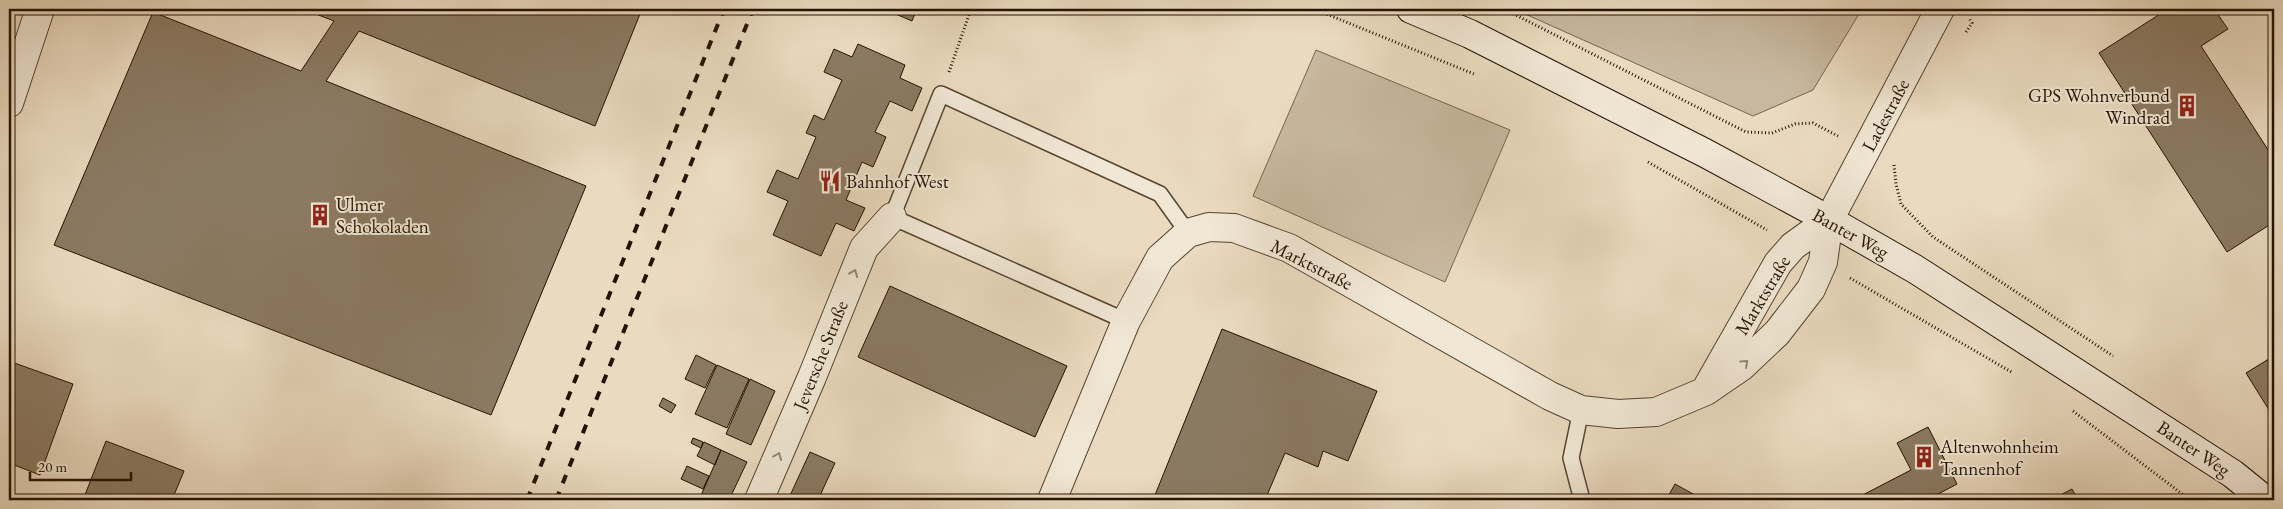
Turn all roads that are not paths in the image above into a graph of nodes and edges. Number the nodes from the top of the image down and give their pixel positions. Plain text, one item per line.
1 (40, 9) edge
2 (1411, 9) edge
3 (1940, 9) edge
4 (9, 103) edge
5 (892, 217) junction
6 (1829, 220) junction
7 (1188, 233) junction
8 (1126, 321) junction
9 (1706, 391) junction
10 (1581, 410) junction
11 (759, 500) edge
12 (1052, 500) edge
13 (1582, 500) edge
14 (2266, 500) edge

1 - 4 street
2 - 6 street, Banter Weg
3 - 6 street, Ladestraße
5 - 7 lane
5 - 8 lane
11 -> 5 street, Jeversche Straße
6 - 9 street, Marktstraße
9 -> 6 street, Marktstraße
6 - 14 street, Banter Weg
7 - 8 street, Marktstraße
7 - 10 street, Marktstraße
8 - 12 street, Marktstraße
9 - 10 street, Marktstraße
10 - 13 lane

